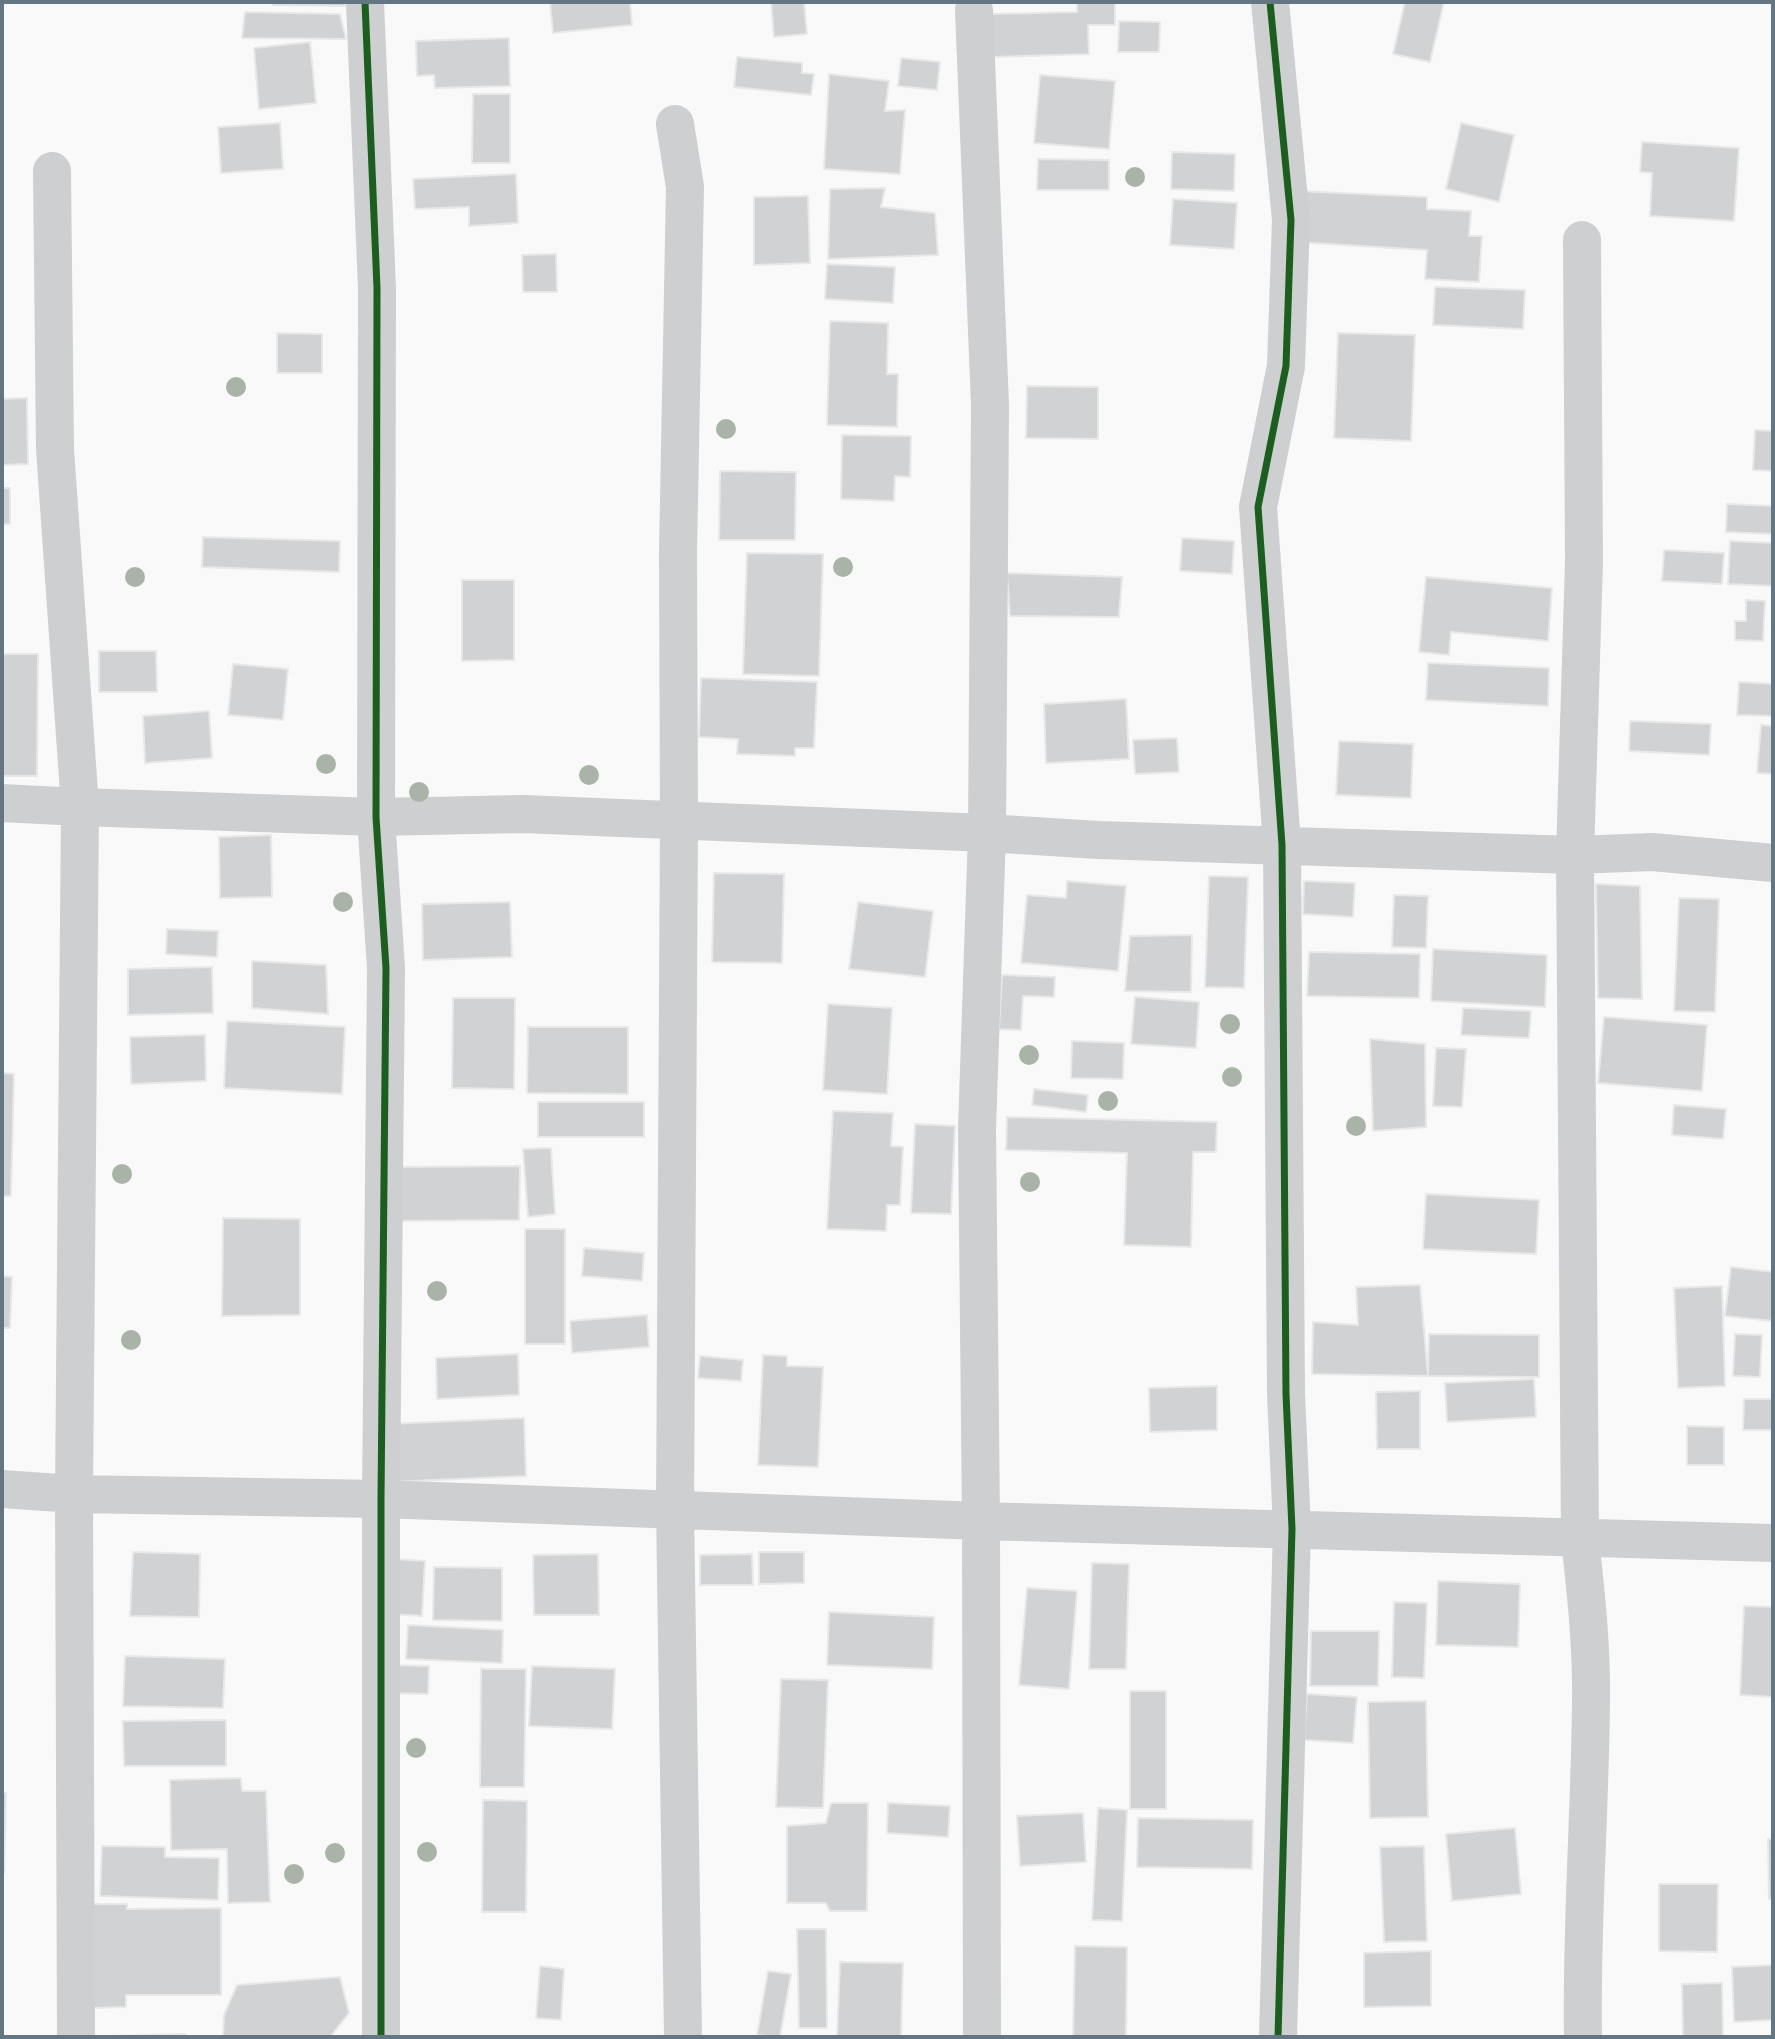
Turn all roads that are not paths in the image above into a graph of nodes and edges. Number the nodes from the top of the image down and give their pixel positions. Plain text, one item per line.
1 (365, 2) edge
2 (1270, 2) edge
3 (974, 10) dead end
4 (675, 124) dead end
5 (52, 171) dead end
6 (1581, 240) dead end
7 (2, 803) edge
8 (80, 807) junction
9 (376, 817) junction
10 (679, 822) junction
11 (988, 833) junction
12 (1282, 845) junction
13 (1574, 855) junction
14 (1773, 863) edge
15 (2, 1489) edge
16 (74, 1494) junction
17 (381, 1499) junction
18 (675, 1509) junction
19 (981, 1521) junction
20 (1292, 1529) junction
21 (1580, 1539) junction
22 (1773, 1543) edge
23 (76, 2037) edge
24 (381, 2037) edge
25 (683, 2037) edge
26 (982, 2037) edge
27 (1279, 2037) edge
28 (1583, 2037) edge

1 - 9 street
2 - 12 street
3 - 11 street
4 - 10 street
5 - 8 street
6 - 13 street
7 - 8 street
8 - 9 street
8 - 16 street
9 - 10 street
9 - 17 street
10 - 11 street
10 - 18 street
11 - 12 street
11 - 19 street
12 - 13 street
12 - 20 street
13 - 14 street
13 - 21 street
15 - 16 street
16 - 17 street
16 - 23 street
17 - 18 street
17 - 24 street
18 - 19 street
18 - 25 street
19 - 20 street
19 - 26 street
20 - 21 street
20 - 27 street
21 - 22 street
21 - 28 street

